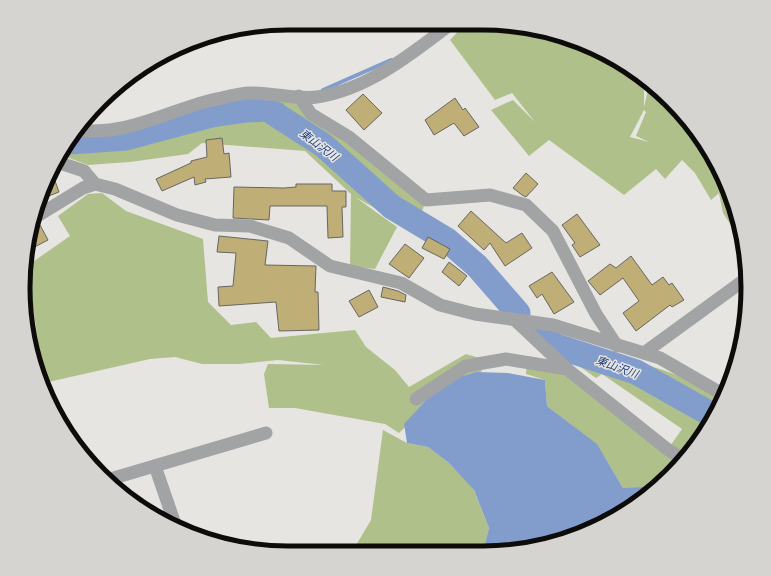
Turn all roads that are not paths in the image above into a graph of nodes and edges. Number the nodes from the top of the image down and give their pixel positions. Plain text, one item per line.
1 (443, 30) edge
2 (299, 96) junction
3 (83, 130) edge
4 (62, 164) edge
5 (95, 184) junction
6 (41, 214) edge
7 (741, 283) edge
8 (516, 320) junction
9 (618, 346) junction
10 (644, 354) junction
11 (567, 369) junction
12 (719, 392) edge
13 (416, 399) dead end
14 (266, 433) dead end
15 (679, 456) edge
16 (155, 466) junction
17 (114, 478) edge
18 (173, 519) edge

1 - 2 street
2 - 3 street
2 - 9 street
4 - 5 street
5 - 6 street
5 - 8 street
7 - 10 street
8 - 9 street
8 - 11 street
9 - 10 street
10 - 12 street
11 - 13 street
11 - 15 street
14 - 16 street
16 - 17 street
16 - 18 street

